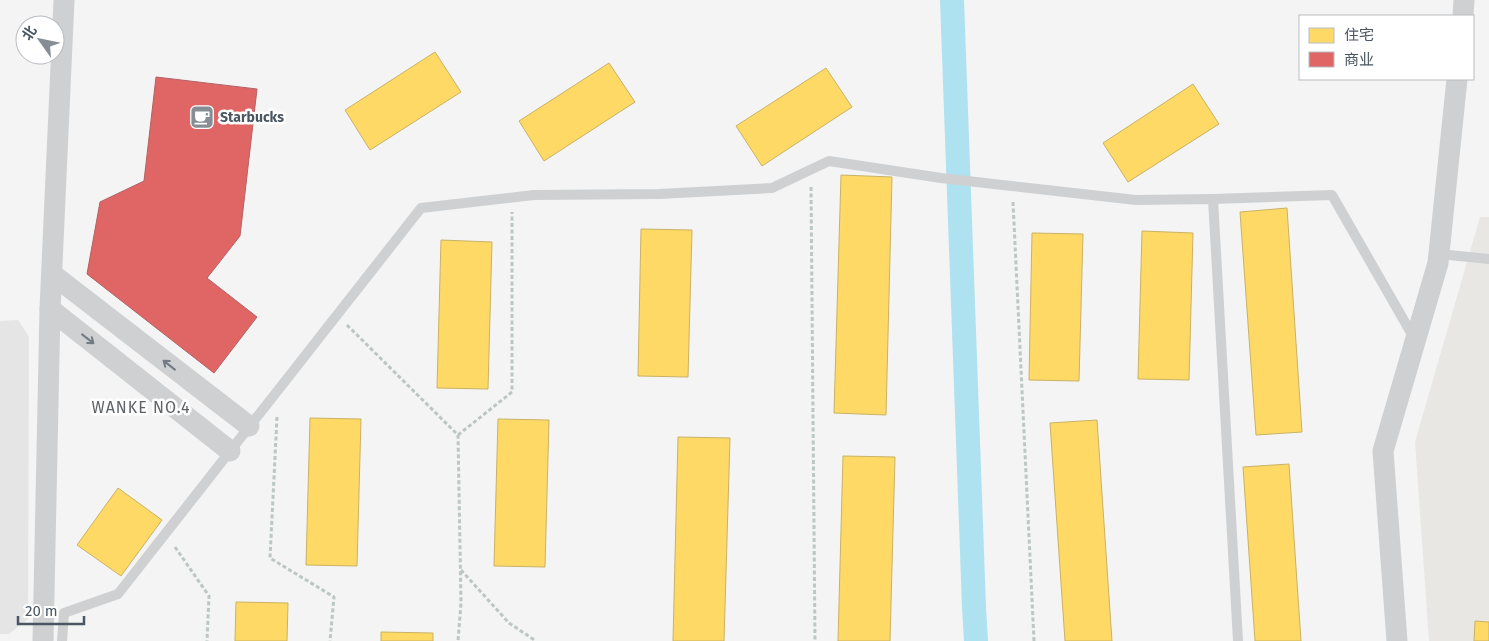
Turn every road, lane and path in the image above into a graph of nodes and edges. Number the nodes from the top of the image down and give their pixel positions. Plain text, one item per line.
1 (64, 0) edge
2 (1464, 0) edge
3 (1463, 15) edge
4 (1456, 80) edge
5 (811, 170) junction
6 (1009, 186) junction
7 (512, 197) junction
8 (1213, 199) junction
9 (1439, 254) junction
10 (1489, 259) edge
11 (52, 274) junction
12 (50, 308) junction
13 (337, 315) junction
14 (1416, 341) junction
15 (200, 388) junction
16 (278, 389) junction
17 (181, 412) junction
18 (250, 426) junction
19 (458, 435) junction
20 (230, 451) junction
21 (165, 534) junction
22 (460, 570) junction
23 (43, 641) edge
24 (62, 641) edge
25 (207, 641) edge
26 (330, 641) edge
27 (458, 641) edge
28 (536, 641) edge
29 (814, 641) edge
30 (1034, 641) edge
31 (1238, 641) edge
32 (1397, 641) edge

1 - 11 street
2 - 3 street
4 - 9 street
5 - 6 lane
5 - 7 lane
5 - 29 path
6 - 8 lane
6 - 30 path
7 - 13 lane
7 - 19 path
8 - 14 lane
8 - 31 lane
9 - 10 lane
9 - 14 street
11 - 12 street
15 -> 11 street
12 -> 17 street
12 - 23 street
13 - 16 lane
13 - 19 path
14 - 32 street
15 - 17 street
15 - 18 street
16 - 18 lane
16 - 26 path
17 - 20 street
18 - 20 lane
19 - 22 path
20 - 21 lane
21 - 24 lane
21 - 25 path
22 - 27 path
22 - 28 path

